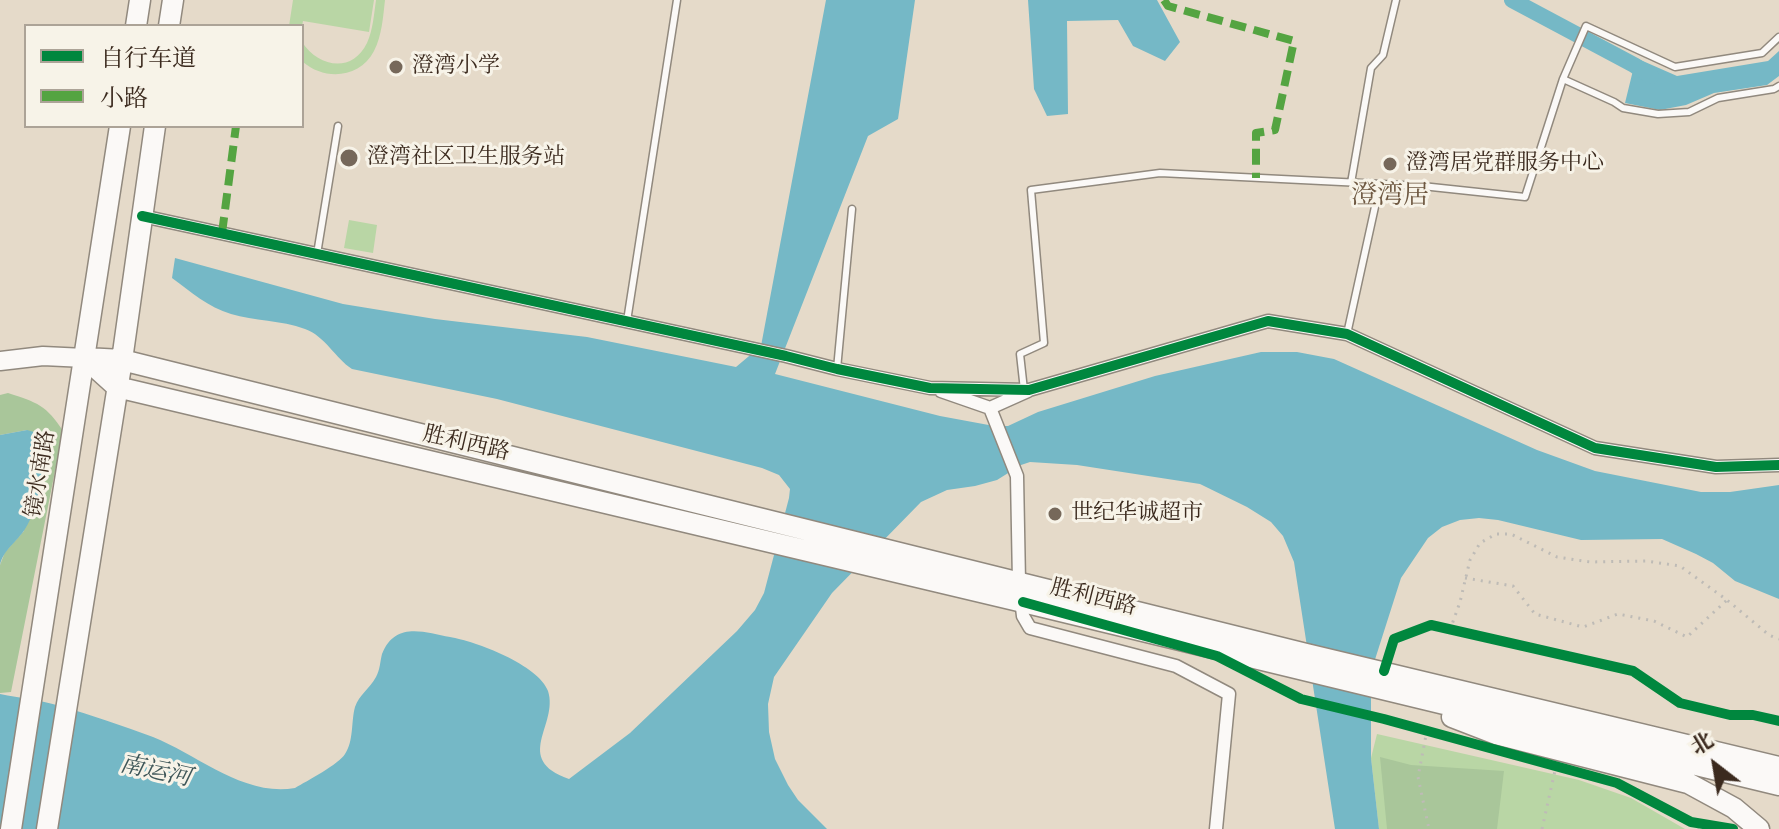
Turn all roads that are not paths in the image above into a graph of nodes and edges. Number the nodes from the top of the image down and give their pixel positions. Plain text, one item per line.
1 (140, 0) edge
2 (173, 0) edge
3 (677, 0) edge
4 (1396, 0) edge
5 (136, 24) edge
6 (169, 24) edge
7 (1779, 37) edge
8 (1563, 79) junction
9 (1779, 86) edge
10 (338, 126) dead end
11 (120, 128) edge
12 (155, 128) edge
13 (1351, 183) junction
14 (1380, 184) junction
15 (852, 209) dead end
16 (142, 216) junction
17 (317, 254) junction
18 (627, 321) junction
19 (1347, 334) junction
20 (85, 358) junction
21 (122, 360) junction
22 (0, 361) edge
23 (837, 369) junction
24 (117, 387) junction
25 (930, 388) junction
26 (1026, 390) junction
27 (992, 414) junction
28 (1779, 465) edge
29 (1021, 592) junction
30 (1377, 682) junction
31 (1611, 727) junction
32 (1779, 754) edge
33 (1779, 767) edge
34 (1779, 785) edge
35 (11, 829) edge
36 (47, 829) edge
37 (1216, 829) edge
38 (1759, 829) edge

1 - 5 main road
2 - 6 main road
3 - 18 lane
4 - 13 lane
7 - 8 lane
8 - 9 lane
8 - 14 lane
10 - 17 lane
11 - 20 main road, 镜水南路
12 - 16 main road
13 - 14 lane
13 - 26 lane
14 - 19 lane
15 - 23 lane
16 - 17 street
16 - 21 main road
17 - 18 street
18 - 23 street
19 - 26 street
19 - 28 street
20 - 21 main road, 胜利西路
20 - 22 street, 胜利西路
20 - 24 main road, 胜利西路
20 - 35 main road, 镜水南路
21 - 24 main road
21 - 29 main road, 胜利西路
23 - 25 street
24 - 29 main road, 胜利西路
24 - 36 main road
25 - 26 street
25 - 27 street
26 - 27 street
27 - 29 street
29 - 30 main road, 胜利西路
29 - 37 street
30 - 31 main road, 胜利西路
30 - 34 main road, 胜利西路
30 - 38 main road
31 - 32 main road
31 - 33 main road, 胜利西路

